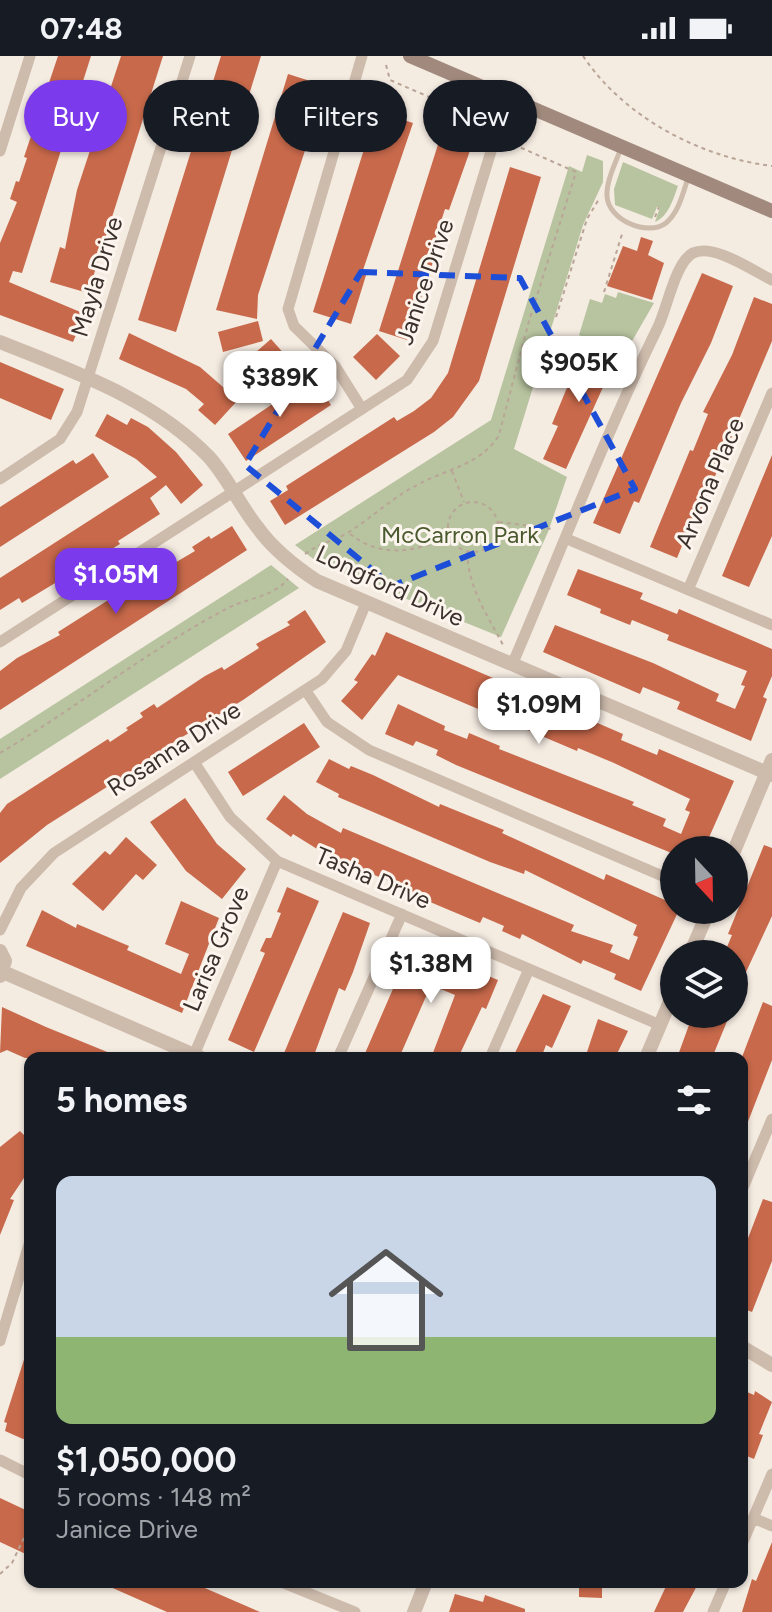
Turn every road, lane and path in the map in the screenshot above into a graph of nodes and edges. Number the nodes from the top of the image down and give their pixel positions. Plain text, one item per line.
1 (30, 56) edge
2 (190, 56) edge
3 (362, 56) edge
4 (410, 56) edge
5 (583, 56) edge
6 (386, 65) dead end
7 (464, 80) edge
8 (423, 94) edge
9 (537, 112) edge
10 (621, 147) junction
11 (0, 151) edge
12 (491, 152) edge
13 (531, 152) edge
14 (772, 166) edge
15 (689, 175) junction
16 (607, 196) junction
17 (659, 207) dead end
18 (772, 211) edge
19 (652, 229) junction
20 (626, 230) dead end
21 (772, 280) edge
22 (604, 292) dead end
23 (556, 317) dead end
24 (0, 342) edge
25 (89, 379) junction
26 (772, 393) edge
27 (362, 409) junction
28 (452, 470) junction
29 (0, 479) edge
30 (234, 492) junction
31 (464, 503) junction
32 (498, 522) junction
33 (553, 529) dead end
34 (348, 533) junction
35 (450, 536) junction
36 (567, 539) junction
37 (467, 551) junction
38 (300, 561) dead end
39 (292, 574) dead end
40 (688, 590) junction
41 (366, 603) junction
42 (772, 625) edge
43 (0, 642) edge
44 (504, 646) dead end
45 (512, 665) junction
46 (306, 691) junction
47 (0, 753) edge
48 (194, 762) junction
49 (770, 769) edge
50 (741, 836) edge
51 (277, 861) junction
52 (660, 875) edge
53 (402, 914) junction
54 (0, 930) edge
55 (0, 951) edge
56 (529, 969) junction
57 (2, 974) edge
58 (660, 1025) joint
59 (186, 1052) edge
60 (200, 1052) edge
61 (341, 1052) edge
62 (493, 1052) edge
63 (649, 1052) edge
64 (772, 1119) edge
65 (748, 1176) edge
66 (24, 1261) edge
67 (0, 1341) edge
68 (748, 1351) edge
69 (772, 1365) edge
70 (0, 1460) edge
71 (24, 1472) edge
72 (772, 1474) edge
73 (753, 1518) junction
74 (772, 1526) edge
75 (748, 1530) edge
76 (24, 1538) edge
77 (0, 1574) edge
78 (296, 1588) edge
79 (424, 1588) edge
80 (723, 1588) edge
81 (355, 1612) edge
82 (414, 1612) edge
83 (713, 1612) edge

1 - 11 street
2 - 25 street, Mayla Drive
3 - 27 street
4 - 7 main road
5 - 14 path
6 - 8 path
9 - 10 main road
10 - 15 main road
10 - 16 lane
12 - 27 street, Janice Drive
13 - 28 path
15 - 18 main road
15 - 19 lane
16 - 19 lane
16 - 23 path
17 - 19 path
20 - 22 path
21 - 36 street
24 - 25 street, Longford Drive
25 - 29 street, Mayla Drive
25 - 30 street, Longford Drive
26 - 40 street, Arvona Place
27 - 30 street, Janice Drive
28 - 31 path
28 - 34 path
30 - 41 street, Longford Drive
30 - 43 street, Janice Drive
31 - 32 path
31 - 35 path
32 - 33 path
32 - 37 path
34 - 35 path
34 - 38 path
35 - 37 path
36 - 40 street
36 - 45 street
37 - 44 path
39 - 47 path
40 - 42 street
41 - 45 street, Longford Drive
41 - 46 street, Rosanna Drive
45 - 49 street, Longford Drive
46 - 48 street, Rosanna Drive
46 - 52 street
48 - 51 street, Tasha Drive
48 - 54 street, Rosanna Drive
49 - 50 street
51 - 53 street, Tasha Drive
51 - 60 street, Larisa Grove
53 - 56 street, Tasha Drive
53 - 61 street
55 - 57 street
56 - 58 street, Tasha Drive
56 - 62 street
57 - 59 street
58 - 63 street
64 - 65 street
66 - 67 street
68 - 69 street
70 - 71 street
72 - 73 street
73 - 74 street
73 - 75 street
76 - 77 path
78 - 81 street
79 - 82 street
80 - 83 street

